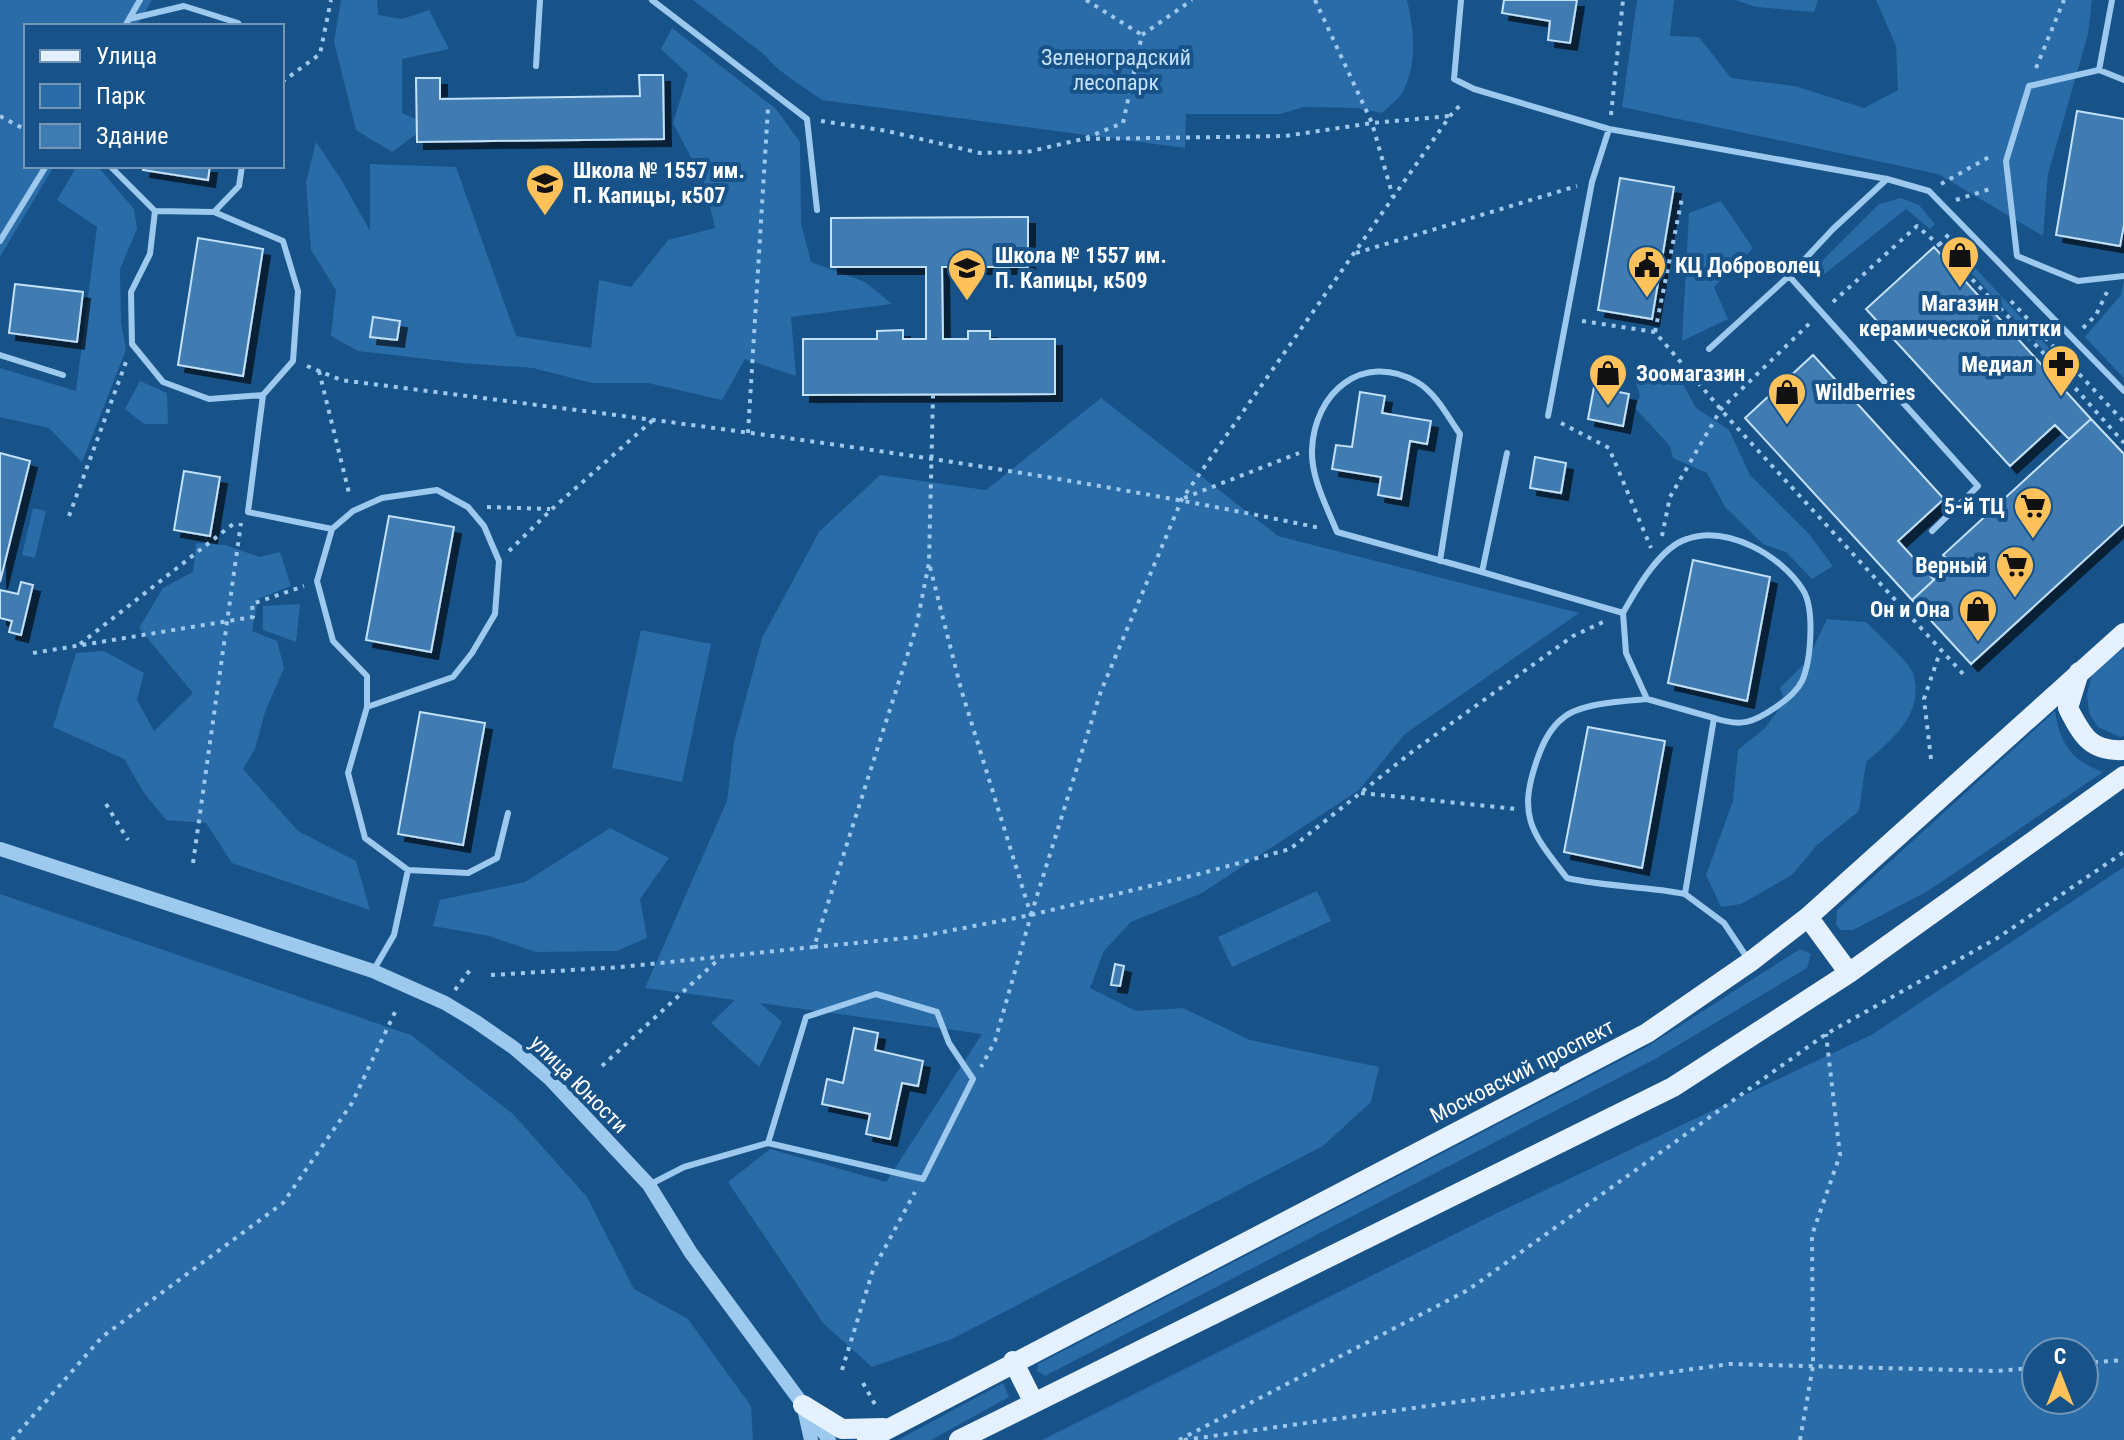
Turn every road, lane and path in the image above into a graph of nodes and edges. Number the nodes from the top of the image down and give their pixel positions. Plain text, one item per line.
1 (140, 0) edge
2 (331, 0) edge
3 (540, 0) edge
4 (652, 0) edge
5 (1086, 0) edge
6 (1192, 0) edge
7 (1315, 0) edge
8 (1461, 0) edge
9 (1623, 0) edge
10 (2112, 0) edge
11 (127, 23) edge
12 (239, 24) edge
13 (1142, 35) junction
14 (536, 66) dead end
15 (2099, 70) junction
16 (2124, 80) edge
17 (284, 81) edge
18 (769, 89) junction
19 (1474, 89) junction
20 (0, 116) edge
21 (1450, 116) junction
22 (807, 119) junction
23 (1372, 123) junction
24 (24, 129) edge
25 (1609, 129) junction
26 (1083, 139) junction
27 (45, 168) edge
28 (112, 168) edge
29 (242, 168) edge
30 (1887, 179) junction
31 (1592, 182) junction
32 (2009, 183) junction
33 (1393, 197) junction
34 (1682, 198) dead end
35 (1942, 204) junction
36 (817, 210) dead end
37 (155, 211) junction
38 (214, 212) junction
39 (1941, 223) dead end
40 (0, 241) edge
41 (1939, 245) junction
42 (1353, 254) junction
43 (1789, 276) junction
44 (2124, 276) edge
45 (2115, 277) junction
46 (2010, 299) dead end
47 (1821, 312) junction
48 (1566, 319) junction
49 (1655, 332) junction
50 (2073, 339) junction
51 (132, 344) junction
52 (1709, 349) dead end
53 (2059, 353) junction
54 (0, 355) edge
55 (293, 361) junction
56 (2052, 362) junction
57 (319, 371) junction
58 (63, 375) dead end
59 (2124, 391) edge
60 (263, 395) junction
61 (933, 395) dead end
62 (1721, 409) junction
63 (1548, 416) joint
64 (653, 420) junction
65 (2124, 422) edge
66 (748, 433) junction
67 (2124, 443) edge
68 (1312, 448) junction
69 (1507, 453) dead end
70 (932, 458) junction
71 (1182, 499) junction
72 (468, 507) junction
73 (552, 509) junction
74 (353, 511) junction
75 (69, 516) dead end
76 (332, 529) junction
77 (1932, 531) dead end
78 (1337, 532) junction
79 (499, 561) junction
80 (1440, 561) junction
81 (1657, 562) junction
82 (929, 563) junction
83 (1482, 572) junction
84 (317, 581) junction
85 (1623, 613) junction
86 (227, 621) junction
87 (2124, 633) edge
88 (78, 646) junction
89 (1941, 651) junction
90 (33, 653) dead end
91 (2079, 672) junction
92 (1965, 676) dead end
93 (1647, 699) junction
94 (367, 707) junction
95 (1714, 718) junction
96 (2124, 750) edge
97 (1931, 759) dead end
98 (2124, 776) edge
99 (1361, 793) junction
100 (106, 804) dead end
101 (1526, 810) junction
102 (508, 813) dead end
103 (128, 840) dead end
104 (0, 849) edge
105 (2124, 852) edge
106 (193, 863) dead end
107 (408, 870) junction
108 (1685, 894) junction
109 (1031, 915) junction
110 (1808, 917) junction
111 (814, 947) junction
112 (722, 957) junction
113 (1750, 962) junction
114 (373, 971) junction
115 (1849, 973) junction
116 (491, 975) dead end
117 (396, 1010) dead end
118 (1826, 1034) junction
119 (602, 1066) dead end
120 (973, 1079) junction
121 (768, 1143) junction
122 (923, 1179) junction
123 (649, 1185) junction
124 (2124, 1360) edge
125 (1013, 1361) junction
126 (2100, 1362) edge
127 (1813, 1366) junction
128 (2020, 1369) edge
129 (842, 1370) dead end
130 (1034, 1403) junction
131 (803, 1405) junction
132 (888, 1428) junction
133 (12, 1440) edge
134 (811, 1440) edge
135 (829, 1440) edge
136 (867, 1440) edge
137 (959, 1440) edge
138 (1181, 1440) edge
139 (1800, 1440) edge

1 - 11 lane
2 - 17 path
3 - 14 lane
4 - 18 lane
5 - 13 path
6 - 13 path
7 - 23 path
8 - 19 lane
9 - 25 path
10 - 15 lane
11 - 12 lane
13 - 26 path
15 - 16 lane
15 - 32 lane
18 - 22 lane
18 - 66 path
19 - 21 path
19 - 25 lane
20 - 24 path
21 - 23 path
21 - 33 path
22 - 26 path
22 - 36 lane
23 - 26 path
23 - 33 path
25 - 30 lane
25 - 31 lane
27 - 40 lane
28 - 37 lane
29 - 38 lane
30 - 35 lane
30 - 43 lane
31 - 42 path
31 - 48 lane
32 - 35 path
32 - 45 lane
33 - 42 path
34 - 49 path
35 - 50 lane
37 - 38 lane
37 - 51 lane
38 - 55 lane
39 - 41 path
41 - 47 path
41 - 56 path
42 - 71 path
43 - 47 lane
43 - 52 lane
44 - 45 lane
45 - 50 path
46 - 53 path
47 - 62 path
47 - 77 lane
48 - 49 path
48 - 63 lane
49 - 62 path
50 - 53 path
50 - 59 lane
51 - 60 lane
51 - 75 path
53 - 56 path
53 - 65 path
54 - 58 lane
55 - 57 path
55 - 60 lane
56 - 67 path
57 - 64 path
57 - 74 path
60 - 76 lane
61 - 70 path
62 - 81 path
62 - 89 path
63 - 81 path
64 - 66 path
64 - 73 path
66 - 70 path
68 - 71 path
68 - 78 lane
68 - 80 lane
69 - 83 lane
70 - 71 path
70 - 82 path
71 - 78 path
71 - 109 path
72 - 73 path
72 - 74 lane
72 - 79 lane
73 - 79 path
74 - 76 lane
76 - 84 lane
78 - 80 lane
79 - 94 lane
80 - 83 lane
81 - 85 lane
81 - 95 lane
82 - 109 path
82 - 111 path
83 - 85 lane
84 - 86 path
84 - 94 lane
85 - 93 lane
85 - 99 path
86 - 88 path
86 - 88 path
86 - 106 path
87 - 91 main road, Московский проспект
88 - 90 path
89 - 92 path
89 - 97 path
91 - 96 main road
91 - 110 main road, Московский проспект
93 - 95 lane
93 - 101 lane
94 - 107 lane
95 - 108 lane
98 - 115 main road
99 - 101 path
99 - 109 path
100 - 103 path
101 - 108 lane
102 - 107 lane
104 - 114 street, улица Юности
105 - 118 path
107 - 114 lane
108 - 113 lane
109 - 111 path
109 - 120 path
110 - 113 main road, Московский проспект
110 - 115 main road
111 - 112 path
112 - 116 path
112 - 119 path
113 - 125 main road, Московский проспект
114 - 123 street, улица Юности
115 - 130 main road
117 - 133 path
118 - 127 path
118 - 138 path
120 - 121 lane
120 - 122 lane
121 - 122 lane
121 - 123 lane
122 - 129 path
123 - 131 street, улица Юности
124 - 126 path
125 - 130 main road
125 - 132 main road, Московский проспект
127 - 128 path
127 - 138 path
127 - 139 path
130 - 137 main road
131 - 132 main road
131 - 134 street
131 - 135 street, улица Юности
132 - 136 main road, Московский проспект

